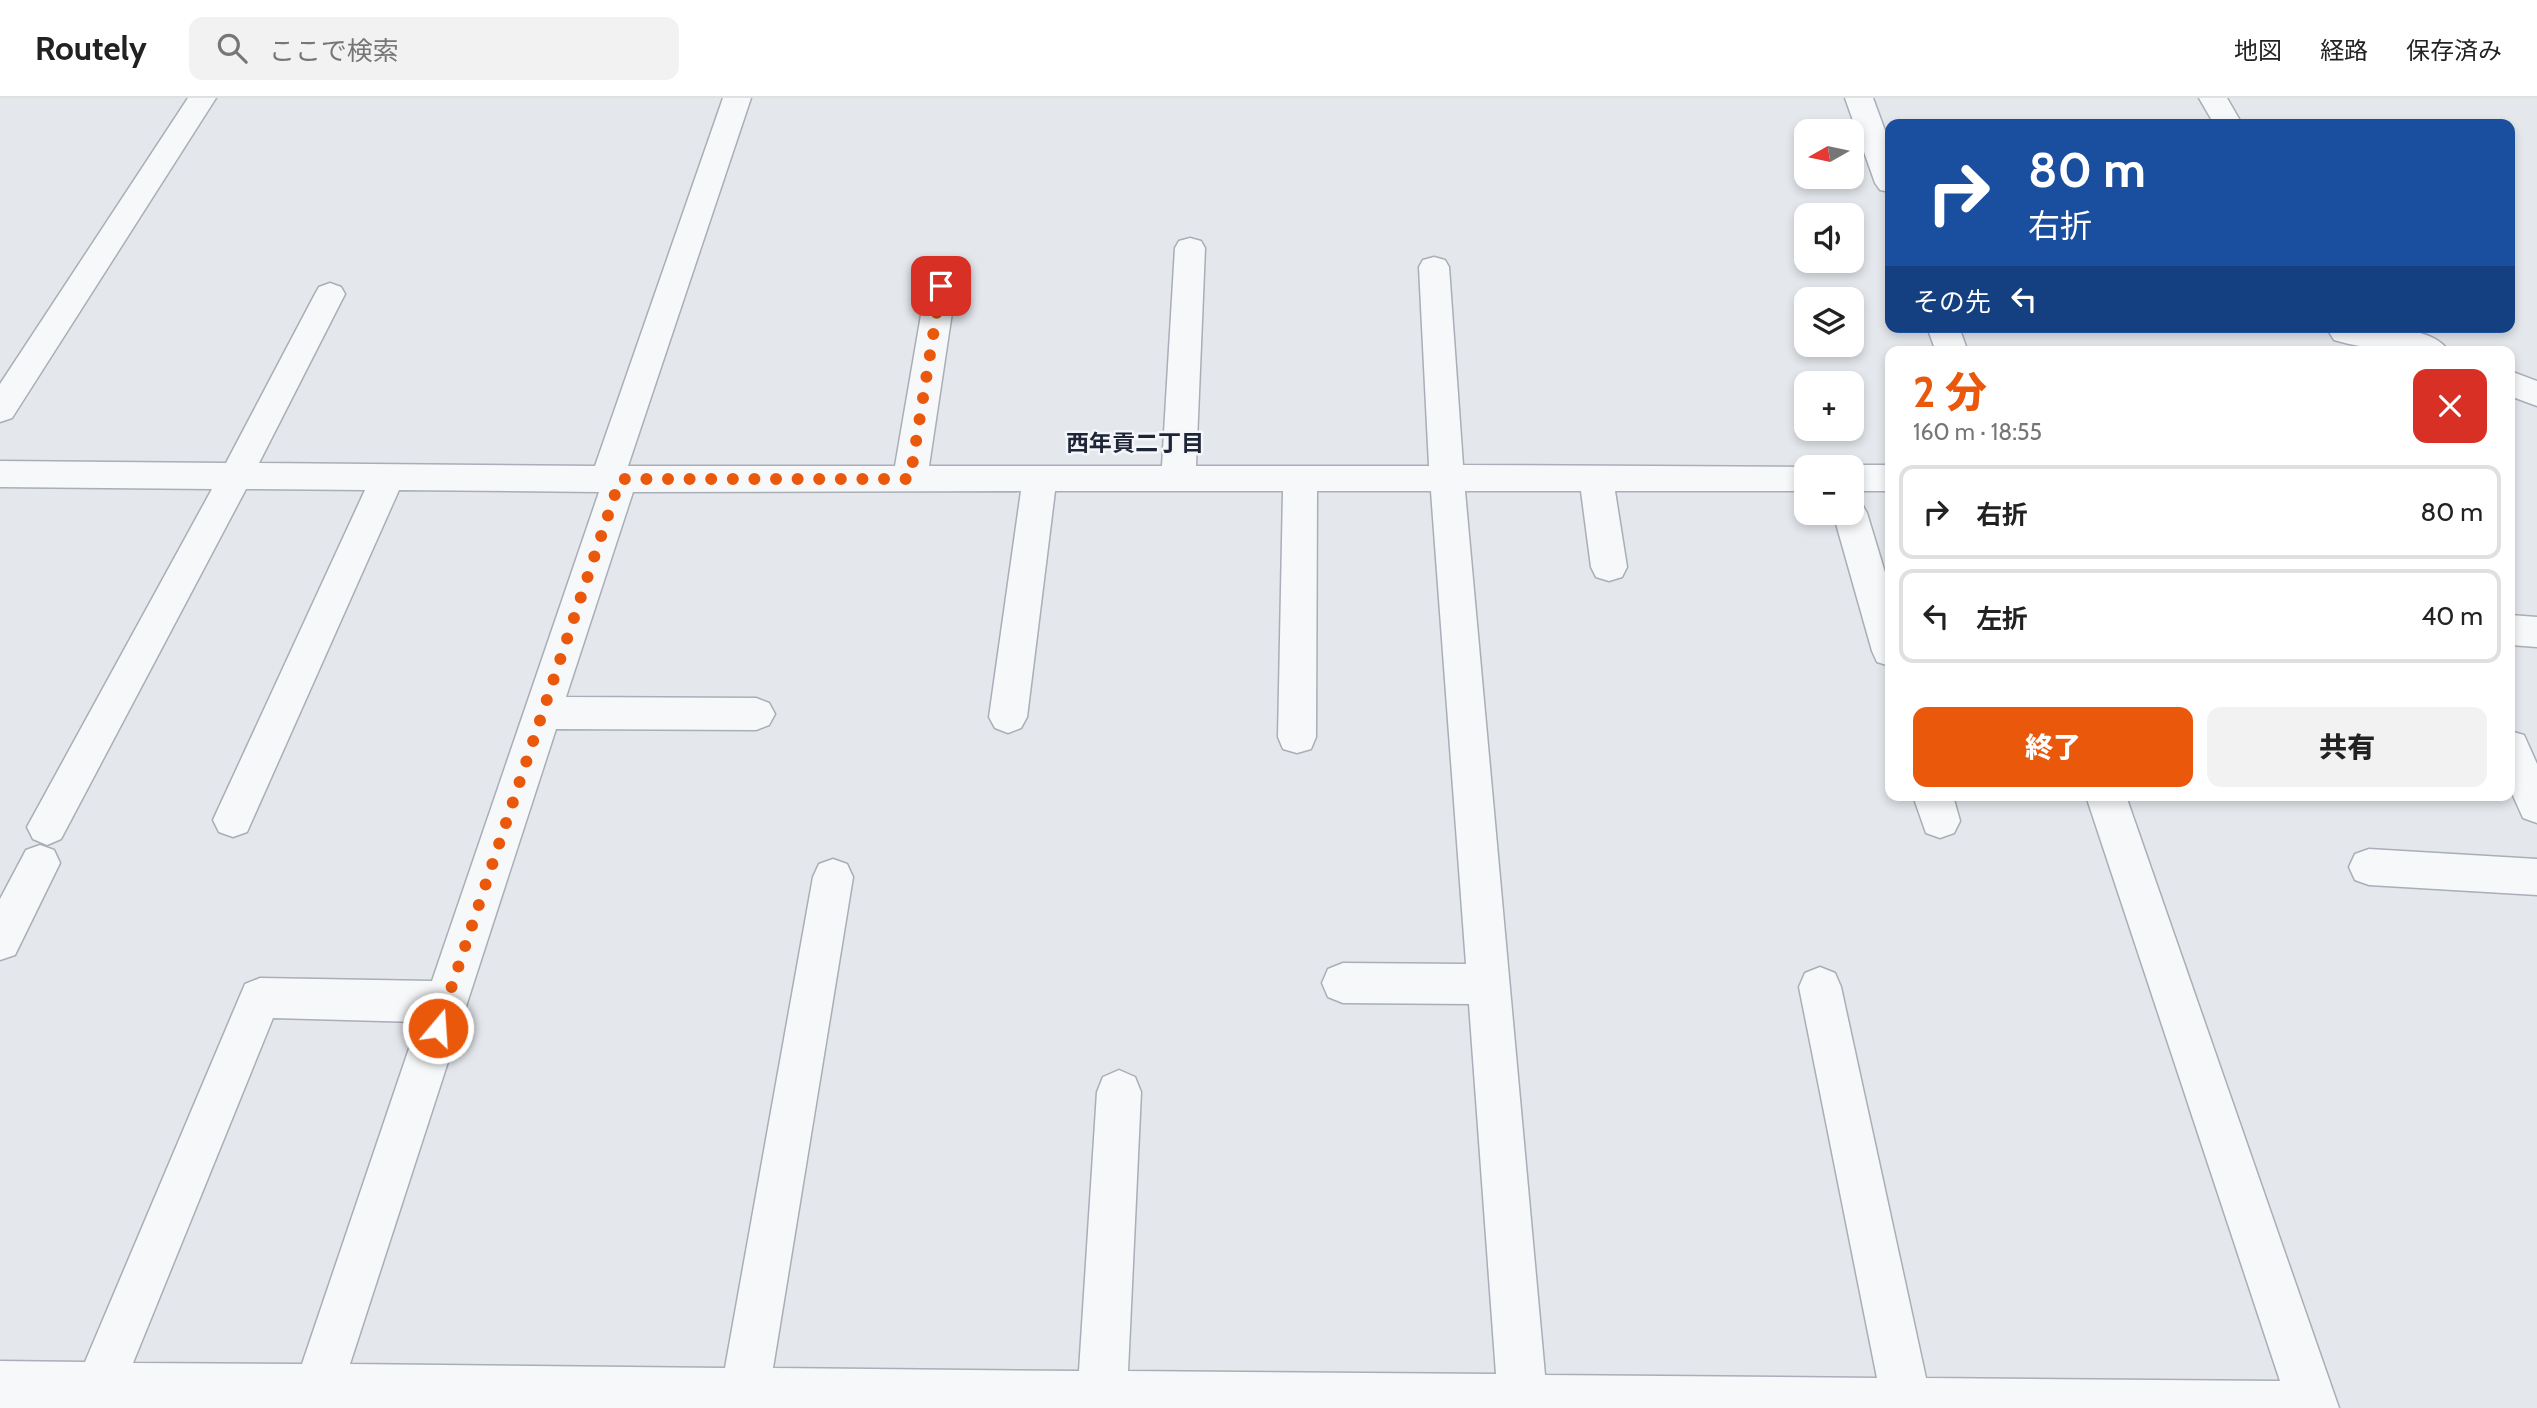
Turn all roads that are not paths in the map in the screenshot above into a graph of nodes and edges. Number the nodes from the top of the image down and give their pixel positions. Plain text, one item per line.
1 (202, 98) edge
2 (737, 98) edge
3 (1859, 98) edge
4 (2213, 98) edge
5 (2225, 119) edge
6 (1885, 169) edge
7 (1190, 248) dead end
8 (1434, 267) dead end
9 (941, 286) dead end
10 (330, 294) dead end
11 (2346, 337) edge
12 (2416, 346) edge
13 (2515, 385) edge
14 (2537, 394) edge
15 (0, 410) edge
16 (0, 474) edge
17 (236, 476) junction
18 (388, 477) junction
19 (1040, 478) junction
20 (1178, 478) junction
21 (1300, 478) junction
22 (1447, 478) junction
23 (1596, 478) junction
24 (1794, 478) edge
25 (1864, 478) edge
26 (1885, 478) edge
27 (614, 479) junction
28 (910, 479) junction
29 (1853, 525) edge
30 (1609, 567) dead end
31 (2515, 631) edge
32 (2537, 632) edge
33 (1885, 634) edge
34 (542, 713) junction
35 (756, 714) dead end
36 (1008, 717) dead end
37 (1297, 737) dead end
38 (2515, 758) edge
39 (2108, 801) edge
40 (2537, 806) edge
41 (233, 820) dead end
42 (2370, 867) dead end
43 (833, 877) dead end
44 (2537, 877) edge
45 (0, 941) edge
46 (1343, 983) dead end
47 (1489, 984) junction
48 (1820, 988) dead end
49 (446, 1002) junction
50 (1119, 1093) dead end
51 (0, 1386) edge
52 (99, 1387) junction
53 (318, 1388) junction
54 (745, 1392) junction
55 (1102, 1395) junction
56 (1522, 1398) junction
57 (1907, 1402) junction
58 (2314, 1407) edge

1 - 15 street
2 - 27 street
3 - 6 street
4 - 5 street
7 - 20 street
8 - 22 street
9 - 28 street
10 - 17 street
11 - 12 street
13 - 14 street
16 - 17 street
17 - 18 street
17 - 45 street
18 - 27 street
18 - 41 street
19 - 20 street
19 - 28 street
19 - 36 street
20 - 21 street
21 - 22 street
21 - 37 street
22 - 23 street
22 - 47 street
23 - 24 street
23 - 30 street
25 - 26 street
27 - 28 street
27 - 34 street
29 - 33 street
31 - 32 street
34 - 35 street
34 - 49 street
38 - 40 street
39 - 58 street
42 - 44 street
43 - 54 street
46 - 47 street
47 - 56 street
48 - 57 street
49 - 52 street
49 - 53 street
50 - 55 street
51 - 52 street
52 - 53 street
53 - 54 street
54 - 55 street
55 - 56 street
56 - 57 street
57 - 58 street

